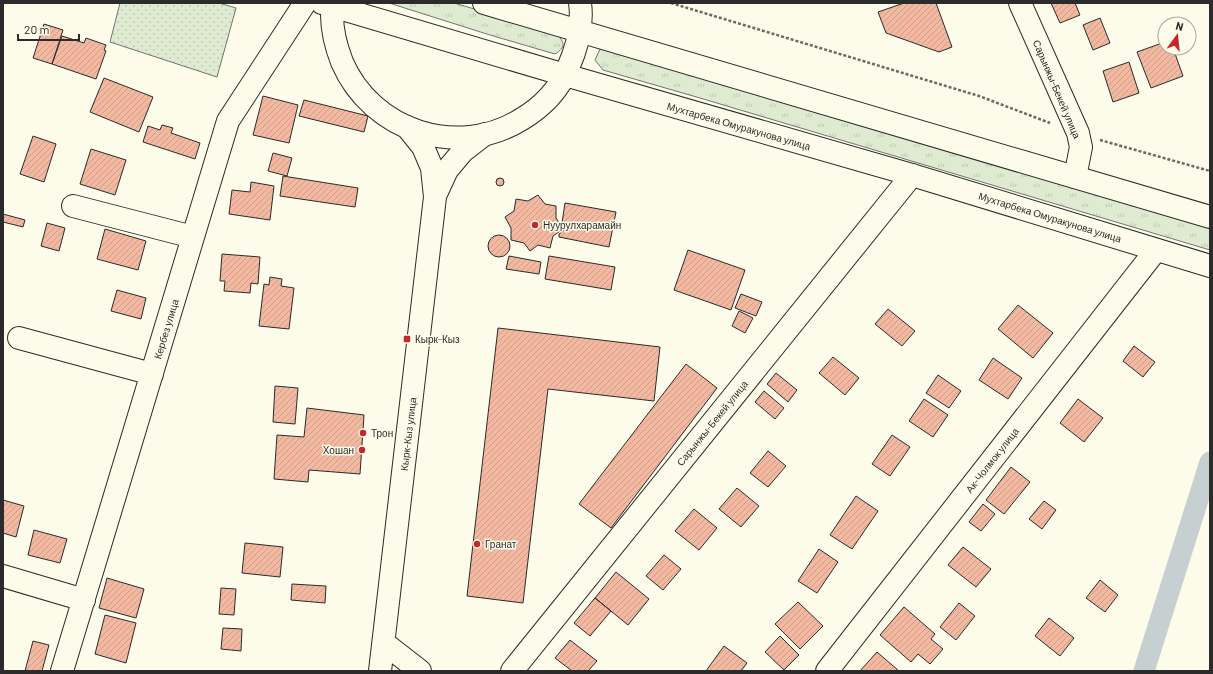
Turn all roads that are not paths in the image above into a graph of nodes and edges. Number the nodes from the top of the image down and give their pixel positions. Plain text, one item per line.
1 (305, 3) edge
2 (484, 3) edge
3 (580, 3) edge
4 (1020, 3) edge
5 (329, 4) edge
6 (579, 32) junction
7 (565, 75) junction
8 (407, 127) junction
9 (485, 134) junction
10 (912, 176) junction
11 (1075, 177) junction
12 (435, 197) junction
13 (73, 206) dead end
14 (1210, 217) edge
15 (193, 237) junction
16 (1156, 250) junction
17 (1210, 266) edge
18 (19, 338) dead end
19 (152, 374) junction
20 (3, 576) edge
21 (84, 600) junction
22 (384, 643) junction
23 (62, 671) edge
24 (380, 671) edge
25 (420, 671) edge
26 (512, 671) edge
27 (827, 671) edge

1 - 15 street, Кербез улица
2 - 6 street
3 - 6 street
4 - 11 street, Сарынжы-Бекей улица
5 - 7 street, Мухтарбека Омуракунова улица
5 - 8 street
6 - 7 street
6 - 11 street
7 - 9 street
7 - 10 street, Мухтарбека Омуракунова улица
8 - 9 street
8 - 12 street, Кырк-Кыз улица
9 - 12 street, Кырк-Кыз улица
10 - 16 street, Мухтарбека Омуракунова улица
10 - 26 street, Сарынжы-Бекей улица
11 - 14 street
12 - 22 street, Кырк-Кыз улица
13 - 15 street
15 - 19 street, Кербез улица
16 - 17 street, Мухтарбека Омуракунова улица
16 - 27 street, Ак-Чолмок улица
18 - 19 street
19 - 21 street, Кербез улица
20 - 21 street
21 - 23 street, Кербез улица
22 - 24 street, Кырк-Кыз улица
22 - 25 street

